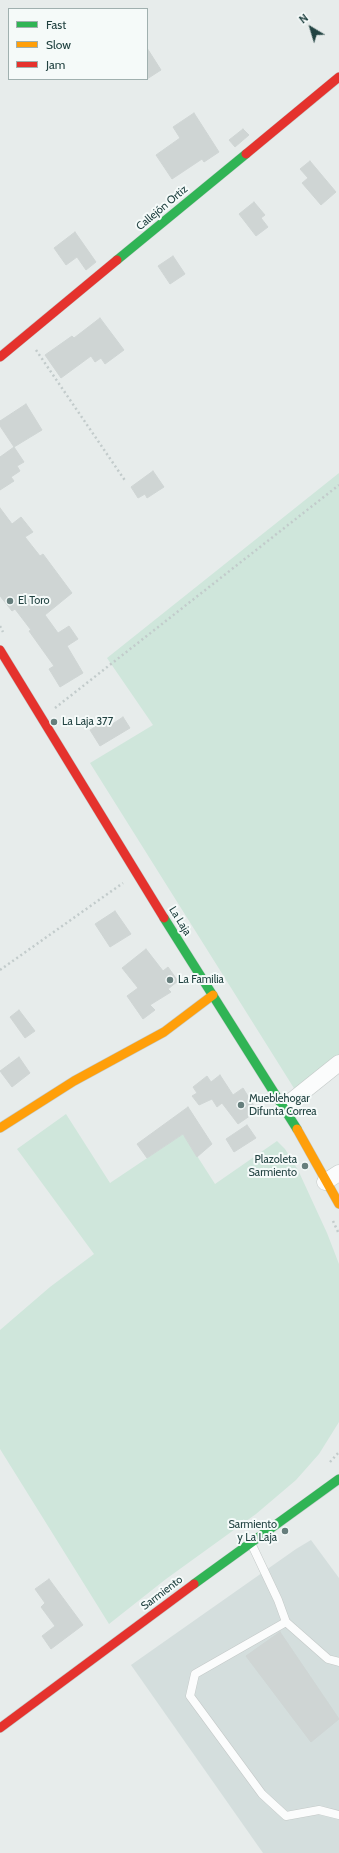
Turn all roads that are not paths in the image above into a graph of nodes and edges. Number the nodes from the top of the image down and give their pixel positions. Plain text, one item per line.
1 (339, 76) edge
2 (0, 357) edge
3 (0, 650) edge
4 (213, 996) junction
5 (339, 1063) edge
6 (284, 1107) junction
7 (0, 1128) edge
8 (339, 1173) edge
9 (325, 1182) junction
10 (339, 1204) edge
11 (339, 1479) edge
12 (250, 1542) junction
13 (286, 1622) junction
14 (339, 1662) edge
15 (0, 1728) edge
16 (339, 1816) edge

1 - 2 main road, Callejón Ortiz
3 - 4 main road, La Laja
4 - 6 main road, La Laja
4 - 7 main road
5 - 6 street
6 - 9 main road, La Laja
8 - 9 street
9 - 10 main road, La Laja
11 - 12 main road, Sarmiento
12 - 13 lane
12 - 15 main road, Sarmiento
13 - 14 lane
13 - 16 lane

